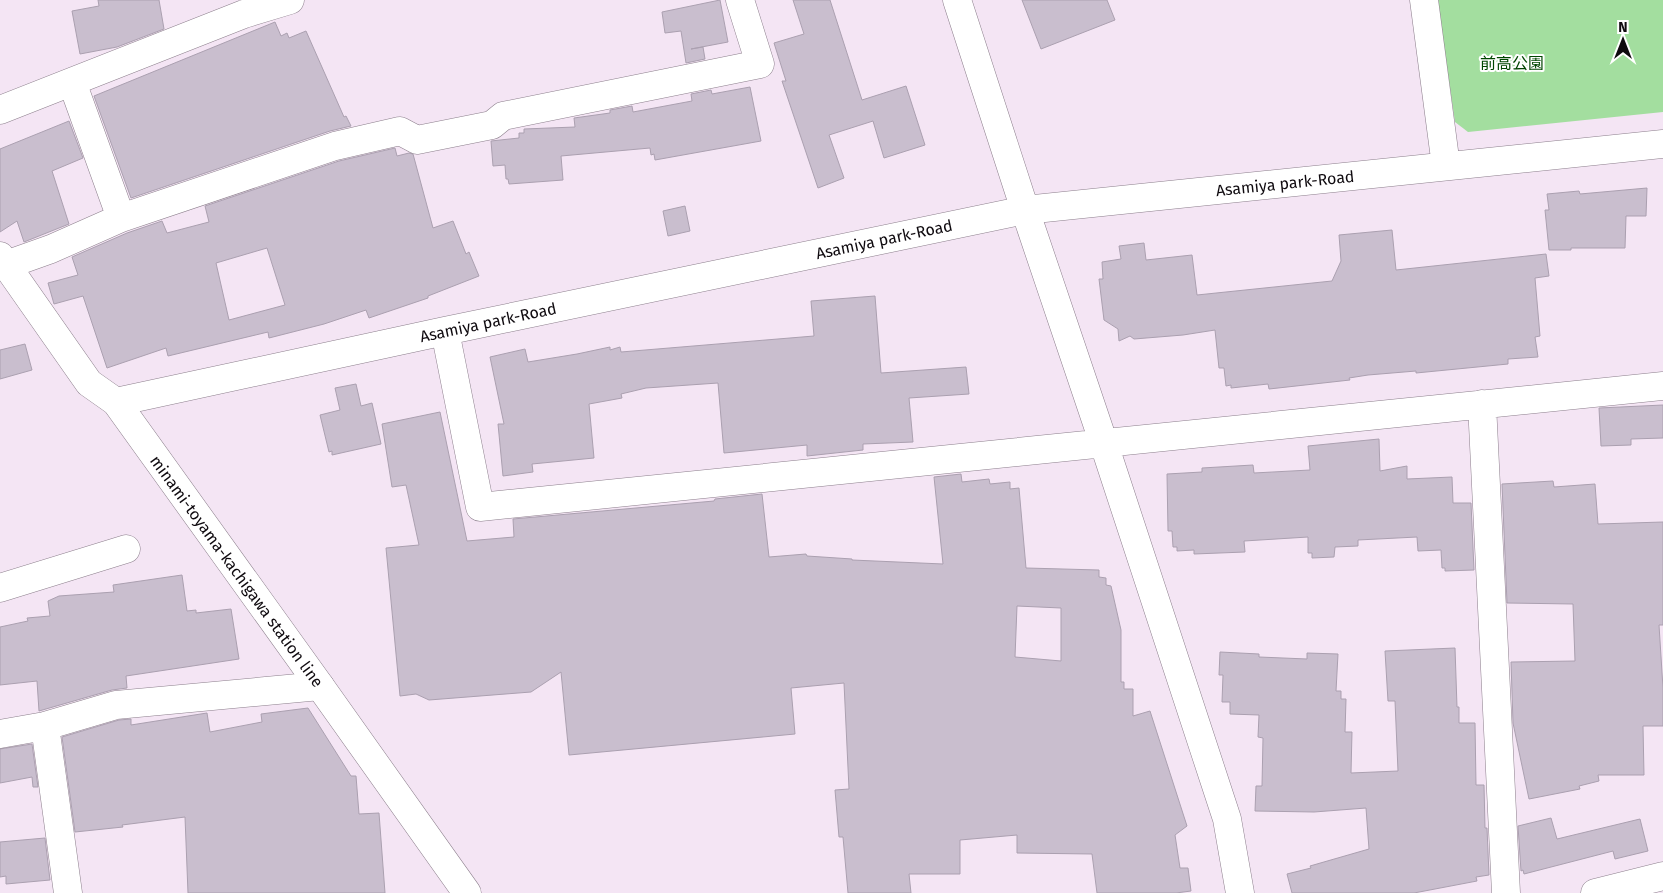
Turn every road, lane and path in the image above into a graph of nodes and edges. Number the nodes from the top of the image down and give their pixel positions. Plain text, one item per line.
1 (290, 0) edge
2 (740, 0) edge
3 (957, 0) edge
4 (1424, 0) edge
5 (242, 7) edge
6 (72, 82) junction
7 (0, 110) edge
8 (1663, 144) edge
9 (1446, 166) junction
10 (1025, 210) junction
11 (121, 218) junction
12 (2, 260) edge
13 (446, 331) junction
14 (1663, 386) edge
15 (116, 402) junction
16 (1482, 404) junction
17 (1104, 444) junction
18 (126, 549) dead end
19 (0, 588) edge
20 (320, 686) junction
21 (46, 726) junction
22 (0, 734) edge
23 (1663, 876) edge
24 (68, 893) edge
25 (467, 893) edge
26 (1240, 893) edge
27 (1506, 893) edge
28 (1595, 893) edge

1 - 5 street
2 - 11 street
3 - 10 street
4 - 9 street
5 - 6 street
6 - 7 street
6 - 11 street
8 - 9 street, Asamiya park-Road
9 - 10 street, Asamiya park-Road
10 - 13 street, Asamiya park-Road
10 - 17 street
11 - 12 street
12 - 15 street, minami-toyama-kachigawa station line
13 - 15 street, Asamiya park-Road
13 - 17 street
14 - 16 street
15 - 20 street, minami-toyama-kachigawa station line
16 - 17 street
16 - 27 street
17 - 26 street
18 - 19 street
20 - 21 street
20 - 25 street, minami-toyama-kachigawa station line
21 - 22 street
21 - 24 street
23 - 28 street

